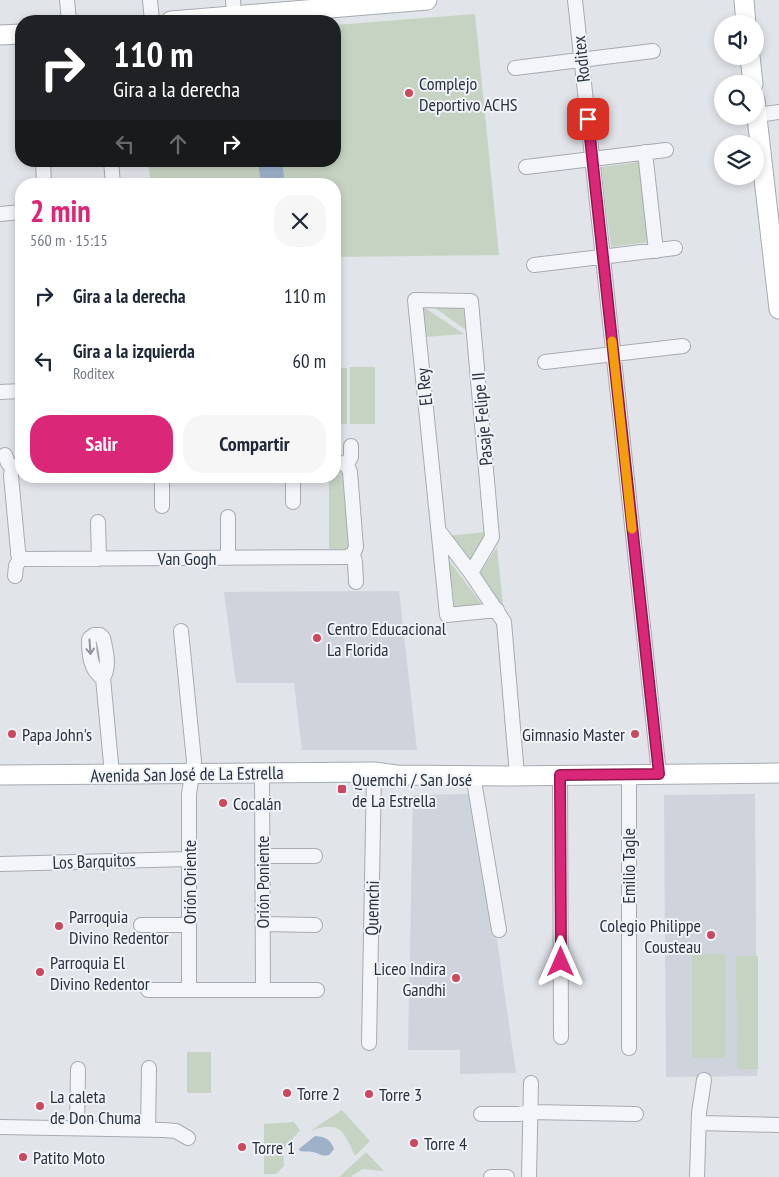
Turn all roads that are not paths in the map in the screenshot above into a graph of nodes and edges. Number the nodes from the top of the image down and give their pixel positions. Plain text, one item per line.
1 (68, 0) edge
2 (150, 0) edge
3 (427, 0) edge
4 (575, 0) edge
5 (744, 0) edge
6 (362, 3) edge
7 (233, 8) edge
8 (69, 15) edge
9 (151, 15) edge
10 (199, 15) edge
11 (745, 15) edge
12 (15, 35) edge
13 (0, 36) edge
14 (653, 51) dead end
15 (582, 60) junction
16 (515, 68) dead end
17 (764, 109) edge
18 (779, 112) edge
19 (759, 125) edge
20 (666, 150) dead end
21 (645, 152) junction
22 (592, 159) junction
23 (526, 167) dead end
24 (15, 213) edge
25 (0, 214) edge
26 (774, 227) edge
27 (675, 248) dead end
28 (656, 251) junction
29 (603, 257) junction
30 (534, 265) dead end
31 (471, 301) joint
32 (779, 309) edge
33 (683, 346) dead end
34 (613, 354) junction
35 (546, 362) dead end
36 (15, 391) edge
37 (0, 392) edge
38 (351, 446) dead end
39 (5, 455) dead end
40 (341, 464) edge
41 (15, 465) edge
42 (15, 468) edge
43 (162, 483) edge
44 (293, 483) edge
45 (292, 502) dead end
46 (162, 506) dead end
47 (6, 507) edge
48 (228, 517) dead end
49 (98, 522) dead end
50 (439, 530) junction
51 (353, 554) junction
52 (21, 557) junction
53 (228, 558) junction
54 (98, 559) junction
55 (471, 573) junction
56 (15, 576) dead end
57 (356, 582) dead end
58 (497, 610) junction
59 (181, 631) dead end
60 (102, 678) dead end
61 (779, 764) edge
62 (658, 769) junction
63 (517, 771) junction
64 (374, 772) junction
65 (262, 773) junction
66 (779, 773) edge
67 (112, 774) junction
68 (192, 774) junction
69 (629, 774) junction
70 (0, 775) edge
71 (473, 775) junction
72 (560, 775) junction
73 (262, 856) junction
74 (315, 856) dead end
75 (189, 859) junction
76 (0, 864) edge
77 (263, 924) junction
78 (315, 924) dead end
79 (141, 925) dead end
80 (189, 925) junction
81 (499, 930) dead end
82 (148, 990) dead end
83 (189, 990) junction
84 (263, 990) junction
85 (317, 990) dead end
86 (562, 1037) dead end
87 (369, 1043) dead end
88 (629, 1048) dead end
89 (78, 1068) dead end
90 (149, 1068) dead end
91 (704, 1080) dead end
92 (531, 1083) dead end
93 (530, 1112) junction
94 (481, 1114) dead end
95 (636, 1114) dead end
96 (698, 1123) junction
97 (779, 1125) edge
98 (0, 1127) edge
99 (77, 1128) junction
100 (148, 1130) junction
101 (188, 1138) dead end
102 (490, 1177) edge
103 (507, 1177) edge
104 (528, 1177) edge
105 (698, 1177) edge

1 - 8 street
2 - 9 street
3 - 6 main road
4 - 15 street, Roditex
5 - 11 main road
6 - 7 main road
7 - 10 main road
12 - 13 main road
14 - 15 street
15 - 16 street
15 - 22 street, Roditex
17 - 18 street
19 - 26 main road
20 - 21 street
21 - 22 street
21 - 28 street
22 - 23 street
22 - 29 street, Roditex
24 - 25 street
26 - 32 main road
27 - 28 street
28 - 29 street
29 - 30 street
29 - 34 street, Roditex
31 - 50 street, El Rey
31 - 55 street, Pasaje Felipe II
33 - 34 street
34 - 35 street
34 - 62 street, Roditex
36 - 37 street
38 - 40 street
39 - 41 street
40 - 51 street
42 - 47 street
43 - 46 street
44 - 45 street
47 - 52 street
48 - 53 street
49 - 54 street
50 - 55 street
50 - 58 street, El Rey
51 - 53 street, Van Gogh
51 - 57 street
52 - 54 street, Van Gogh
52 - 56 street
53 - 54 street, Van Gogh
55 - 58 street
58 - 63 street
59 - 68 street, Orión Oriente
60 - 67 street
61 - 62 main road, Avenida San José de La Estrella
62 - 63 main road, Avenida San José de La Estrella
62 - 66 main road, Avenida San José de La Estrella
62 - 69 main road, Avenida San José de La Estrella
63 - 64 main road, Avenida San José de La Estrella
63 - 71 main road, Avenida San José de La Estrella
63 - 72 main road, Avenida San José de La Estrella
64 - 65 main road, Avenida San José de La Estrella
64 - 71 main road, Avenida San José de La Estrella
64 - 87 street, Quemchi
65 - 68 main road, Avenida San José de La Estrella
65 - 73 street, Orión Poniente
67 - 68 main road, Avenida San José de La Estrella
67 - 70 main road, Avenida San José de La Estrella
68 - 75 street, Orión Oriente
69 - 72 main road, Avenida San José de La Estrella
69 - 88 street, Emilio Tagle
71 - 81 street
72 - 86 street
73 - 74 street
73 - 77 street, Orión Poniente
75 - 76 street, Los Barquitos
75 - 80 street, Orión Oriente
77 - 78 street
77 - 84 street, Orión Poniente
79 - 80 street
80 - 83 street, Orión Oriente
82 - 83 street
83 - 84 street
84 - 85 street
89 - 99 street
90 - 100 street
91 - 96 street
92 - 93 street
93 - 94 street
93 - 95 street
93 - 104 street
96 - 97 street
96 - 105 street
98 - 99 street
99 - 100 street
100 - 101 street
102 - 103 street

